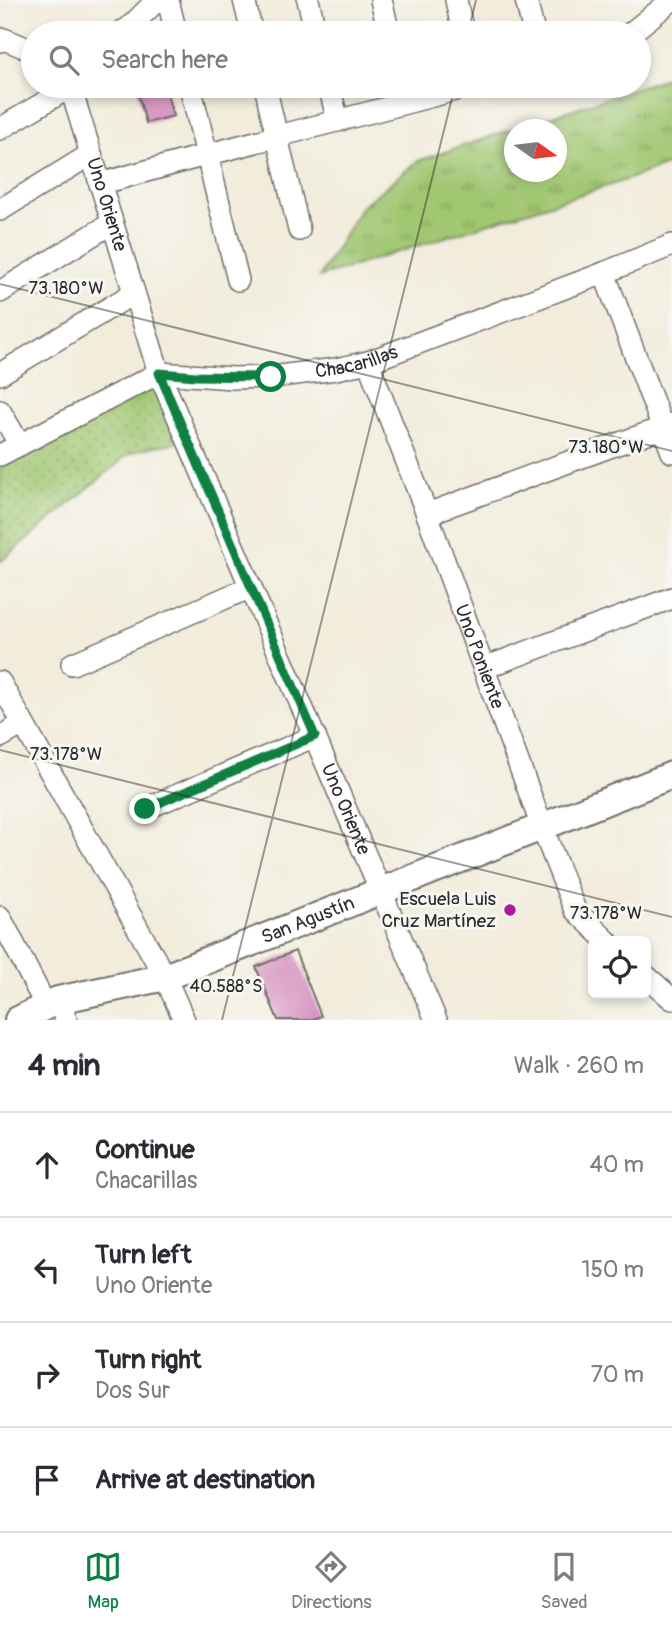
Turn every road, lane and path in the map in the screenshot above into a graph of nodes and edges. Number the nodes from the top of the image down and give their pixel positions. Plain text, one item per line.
1 (157, 0) edge
2 (168, 0) edge
3 (244, 0) edge
4 (308, 0) edge
5 (381, 0) edge
6 (456, 0) edge
7 (526, 0) edge
8 (672, 0) edge
9 (136, 21) edge
10 (173, 21) edge
11 (249, 21) edge
12 (313, 21) edge
13 (386, 21) edge
14 (460, 21) edge
15 (531, 21) edge
16 (646, 21) edge
17 (1, 39) edge
18 (21, 46) edge
19 (50, 98) edge
20 (74, 98) edge
21 (193, 98) edge
22 (268, 98) edge
23 (333, 98) edge
24 (394, 98) edge
25 (338, 121) junction
26 (0, 129) edge
27 (277, 137) junction
28 (207, 153) junction
29 (91, 154) junction
30 (100, 184) junction
31 (0, 210) edge
32 (112, 223) junction
33 (299, 230) dead end
34 (672, 245) edge
35 (604, 273) junction
36 (238, 280) dead end
37 (0, 292) edge
38 (134, 293) junction
39 (368, 362) junction
40 (159, 373) junction
41 (0, 374) edge
42 (0, 411) edge
43 (667, 425) edge
44 (20, 444) junction
45 (672, 452) edge
46 (0, 455) edge
47 (427, 514) junction
48 (251, 587) junction
49 (672, 598) edge
50 (72, 664) dead end
51 (484, 668) junction
52 (0, 682) edge
53 (23, 724) junction
54 (315, 736) junction
55 (0, 737) edge
56 (672, 775) edge
57 (145, 809) dead end
58 (542, 827) junction
59 (381, 891) junction
60 (0, 917) edge
61 (602, 936) edge
62 (164, 977) junction
63 (651, 980) edge
64 (672, 999) edge
65 (57, 1009) edge
66 (18, 1020) edge
67 (184, 1020) edge
68 (436, 1020) edge

1 - 9 street
2 - 10 street
3 - 11 street
4 - 12 street
5 - 13 street
6 - 14 street
7 - 15 street
8 - 16 street
17 - 18 street
19 - 26 street
20 - 29 street, Uno Oriente
21 - 28 street
22 - 27 street
23 - 25 street
24 - 25 street
25 - 27 street
27 - 28 street
27 - 33 street
28 - 30 street
28 - 36 street
29 - 30 street, Uno Oriente
29 - 31 street
30 - 32 street, Uno Oriente
32 - 37 street
32 - 38 street, Uno Oriente
34 - 35 street, Chacarillas
35 - 39 street, Chacarillas
35 - 43 street
38 - 40 street, Uno Oriente
38 - 41 street
39 - 40 street, Chacarillas
39 - 47 street, Uno Poniente
40 - 44 street
40 - 48 street, Uno Oriente
42 - 44 street
43 - 45 street
43 - 47 street
44 - 46 street
47 - 51 street, Uno Poniente
48 - 50 street
48 - 54 street, Uno Oriente
49 - 51 street
51 - 58 street, Uno Poniente
52 - 53 street
53 - 55 street
53 - 62 street
54 - 57 street
54 - 59 street, Uno Oriente
56 - 58 street, San Agustín
58 - 59 street, San Agustín
58 - 61 street, Uno Poniente
59 - 62 street, San Agustín
59 - 68 street, Uno Oriente
60 - 65 street
62 - 65 street, San Agustín
62 - 67 street
63 - 64 street
65 - 66 street, San Agustín

